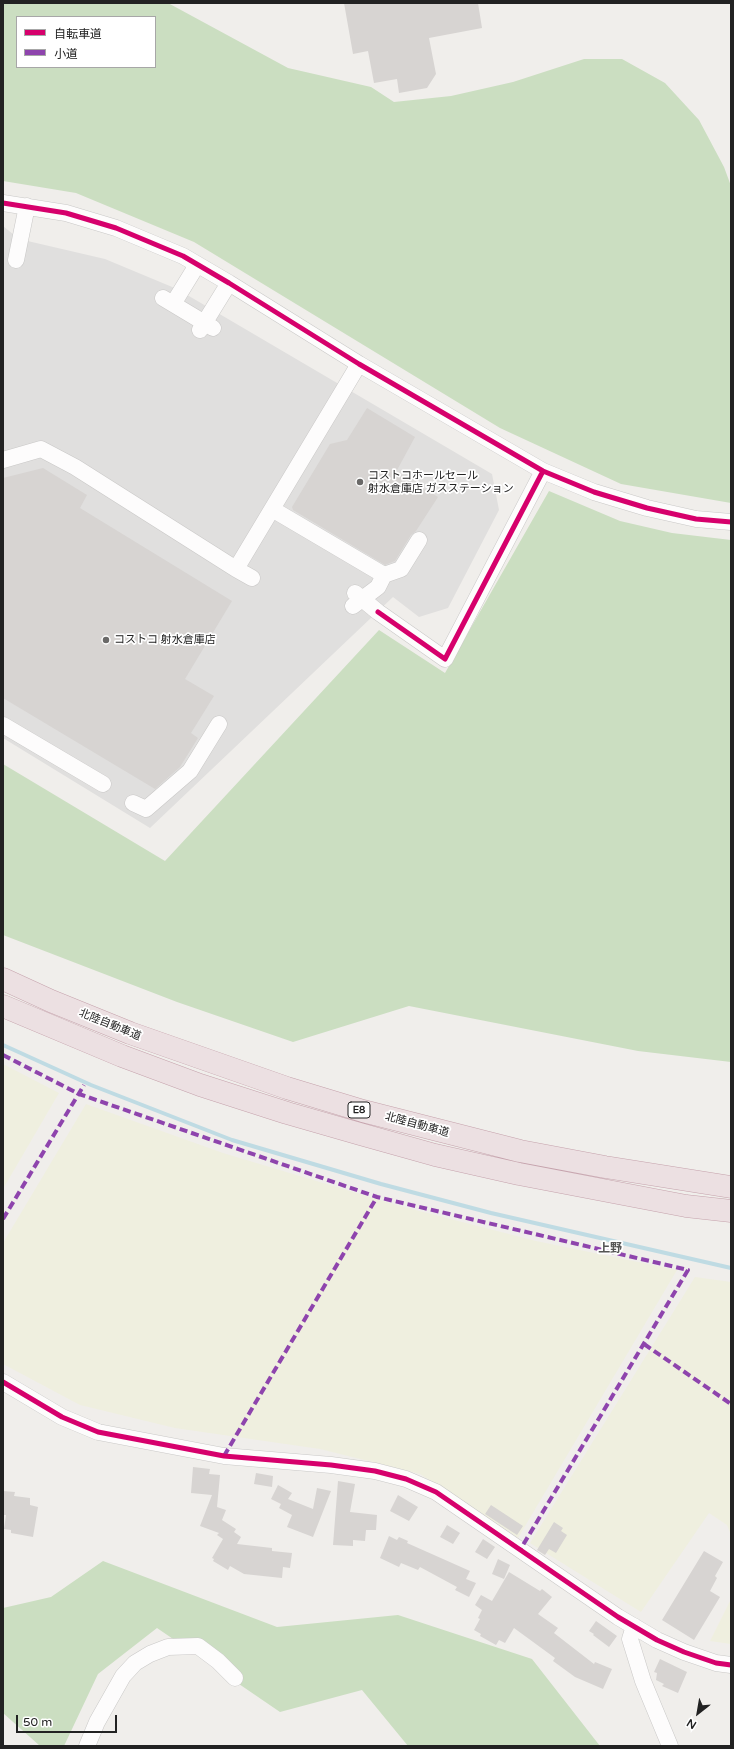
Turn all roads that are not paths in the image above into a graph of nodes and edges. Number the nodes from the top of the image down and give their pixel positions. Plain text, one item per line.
1 (3, 203) edge
2 (27, 206) junction
3 (17, 253) dead end
4 (197, 264) junction
5 (229, 283) junction
6 (360, 364) junction
7 (3, 460) edge
8 (542, 471) junction
9 (272, 509) junction
10 (731, 522) edge
11 (419, 540) dead end
12 (236, 569) junction
13 (384, 576) junction
14 (252, 578) dead end
15 (219, 724) dead end
16 (3, 725) edge
17 (103, 784) dead end
18 (133, 802) dead end
19 (3, 979) edge
20 (3, 1006) edge
21 (731, 1187) edge
22 (686, 1206) junction
23 (731, 1211) edge
24 (731, 1215) edge
25 (3, 1382) edge
26 (634, 1626) junction
27 (731, 1665) edge
28 (235, 1678) dead end
29 (87, 1746) edge
30 (670, 1746) edge

1 - 2 street
2 - 3 street
2 - 4 street
4 - 5 street
4 - 5 street
5 - 6 street
6 - 8 street
6 - 9 street
7 - 12 street
8 - 10 street
8 - 13 street
9 - 12 street
9 - 13 street
11 - 13 street
12 - 14 street
15 - 18 street
16 - 17 street
19 - 21 highway, 北陸自動車道 / E8
20 - 22 highway, E8
22 - 23 highway, E8
22 - 24 highway
25 - 26 street
26 - 27 street
26 - 30 street
28 - 29 street

